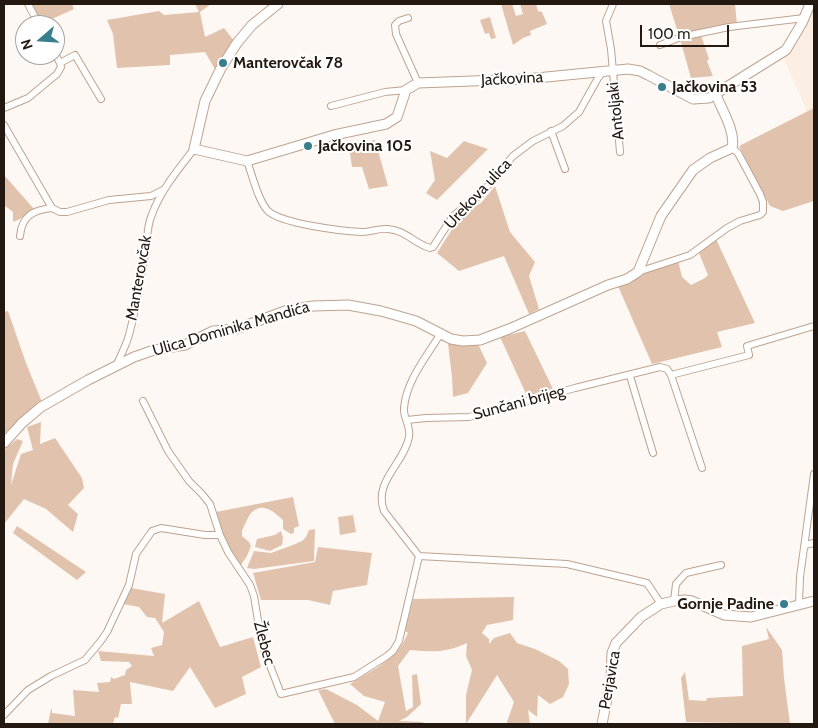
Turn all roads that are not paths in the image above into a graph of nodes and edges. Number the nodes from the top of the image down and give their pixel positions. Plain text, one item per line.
1 (278, 4) edge
2 (613, 4) edge
3 (810, 4) edge
4 (408, 18) dead end
5 (804, 18) junction
6 (660, 44) dead end
7 (65, 60) edge
8 (60, 65) edge
9 (608, 71) junction
10 (418, 83) junction
11 (406, 90) junction
12 (716, 95) junction
13 (101, 99) dead end
14 (331, 106) dead end
15 (4, 108) edge
16 (4, 125) edge
17 (552, 131) junction
18 (732, 148) junction
19 (194, 149) junction
20 (620, 152) dead end
21 (247, 161) junction
22 (565, 169) dead end
23 (163, 190) junction
24 (52, 208) junction
25 (20, 236) dead end
26 (638, 272) junction
27 (814, 326) edge
28 (441, 334) junction
29 (116, 367) junction
30 (671, 375) junction
31 (630, 376) junction
32 (143, 401) dead end
33 (407, 420) junction
34 (4, 443) edge
35 (653, 453) dead end
36 (702, 468) dead end
37 (814, 474) edge
38 (812, 508) edge
39 (220, 536) junction
40 (814, 543) edge
41 (805, 545) junction
42 (419, 556) junction
43 (720, 565) dead end
44 (674, 601) junction
45 (814, 601) edge
46 (662, 604) junction
47 (799, 604) junction
48 (4, 715) edge
49 (602, 724) edge

1 - 19 street
2 - 9 street, Antoljaki
3 - 5 street, Jačkovina
4 - 10 street
5 - 6 street
5 - 12 street, Jačkovina
7 - 13 street
8 - 15 street
9 - 10 street, Jačkovina
9 - 12 street, Jačkovina
9 - 17 street, Urekova ulica
9 - 20 street, Antoljaki
10 - 11 street, Jačkovina
11 - 14 street
11 - 21 street
12 - 18 street
16 - 24 street
17 - 21 street, Urekova ulica
17 - 22 street
18 - 26 street
18 - 26 street
19 - 21 street
19 - 23 street, Manterovčak
23 - 24 street
23 - 29 street, Manterovčak
24 - 25 street
26 - 28 street, Ulica Dominika Mandića
27 - 30 street, Sunčani brijeg
28 - 29 street, Ulica Dominika Mandića
28 - 33 street
29 - 34 street, Ulica Dominika Mandića
30 - 31 street, Sunčani brijeg
30 - 36 street
31 - 33 street, Sunčani brijeg
31 - 35 street
32 - 39 street, Žlebec
33 - 42 street
37 - 38 street
38 - 41 street
39 - 42 street, Žlebec
39 - 48 street
40 - 41 street
41 - 47 street
42 - 46 street
43 - 44 street
44 - 46 street, Perjavica
44 - 47 street, Perjavica
45 - 47 street, Perjavica
46 - 49 street, Perjavica

